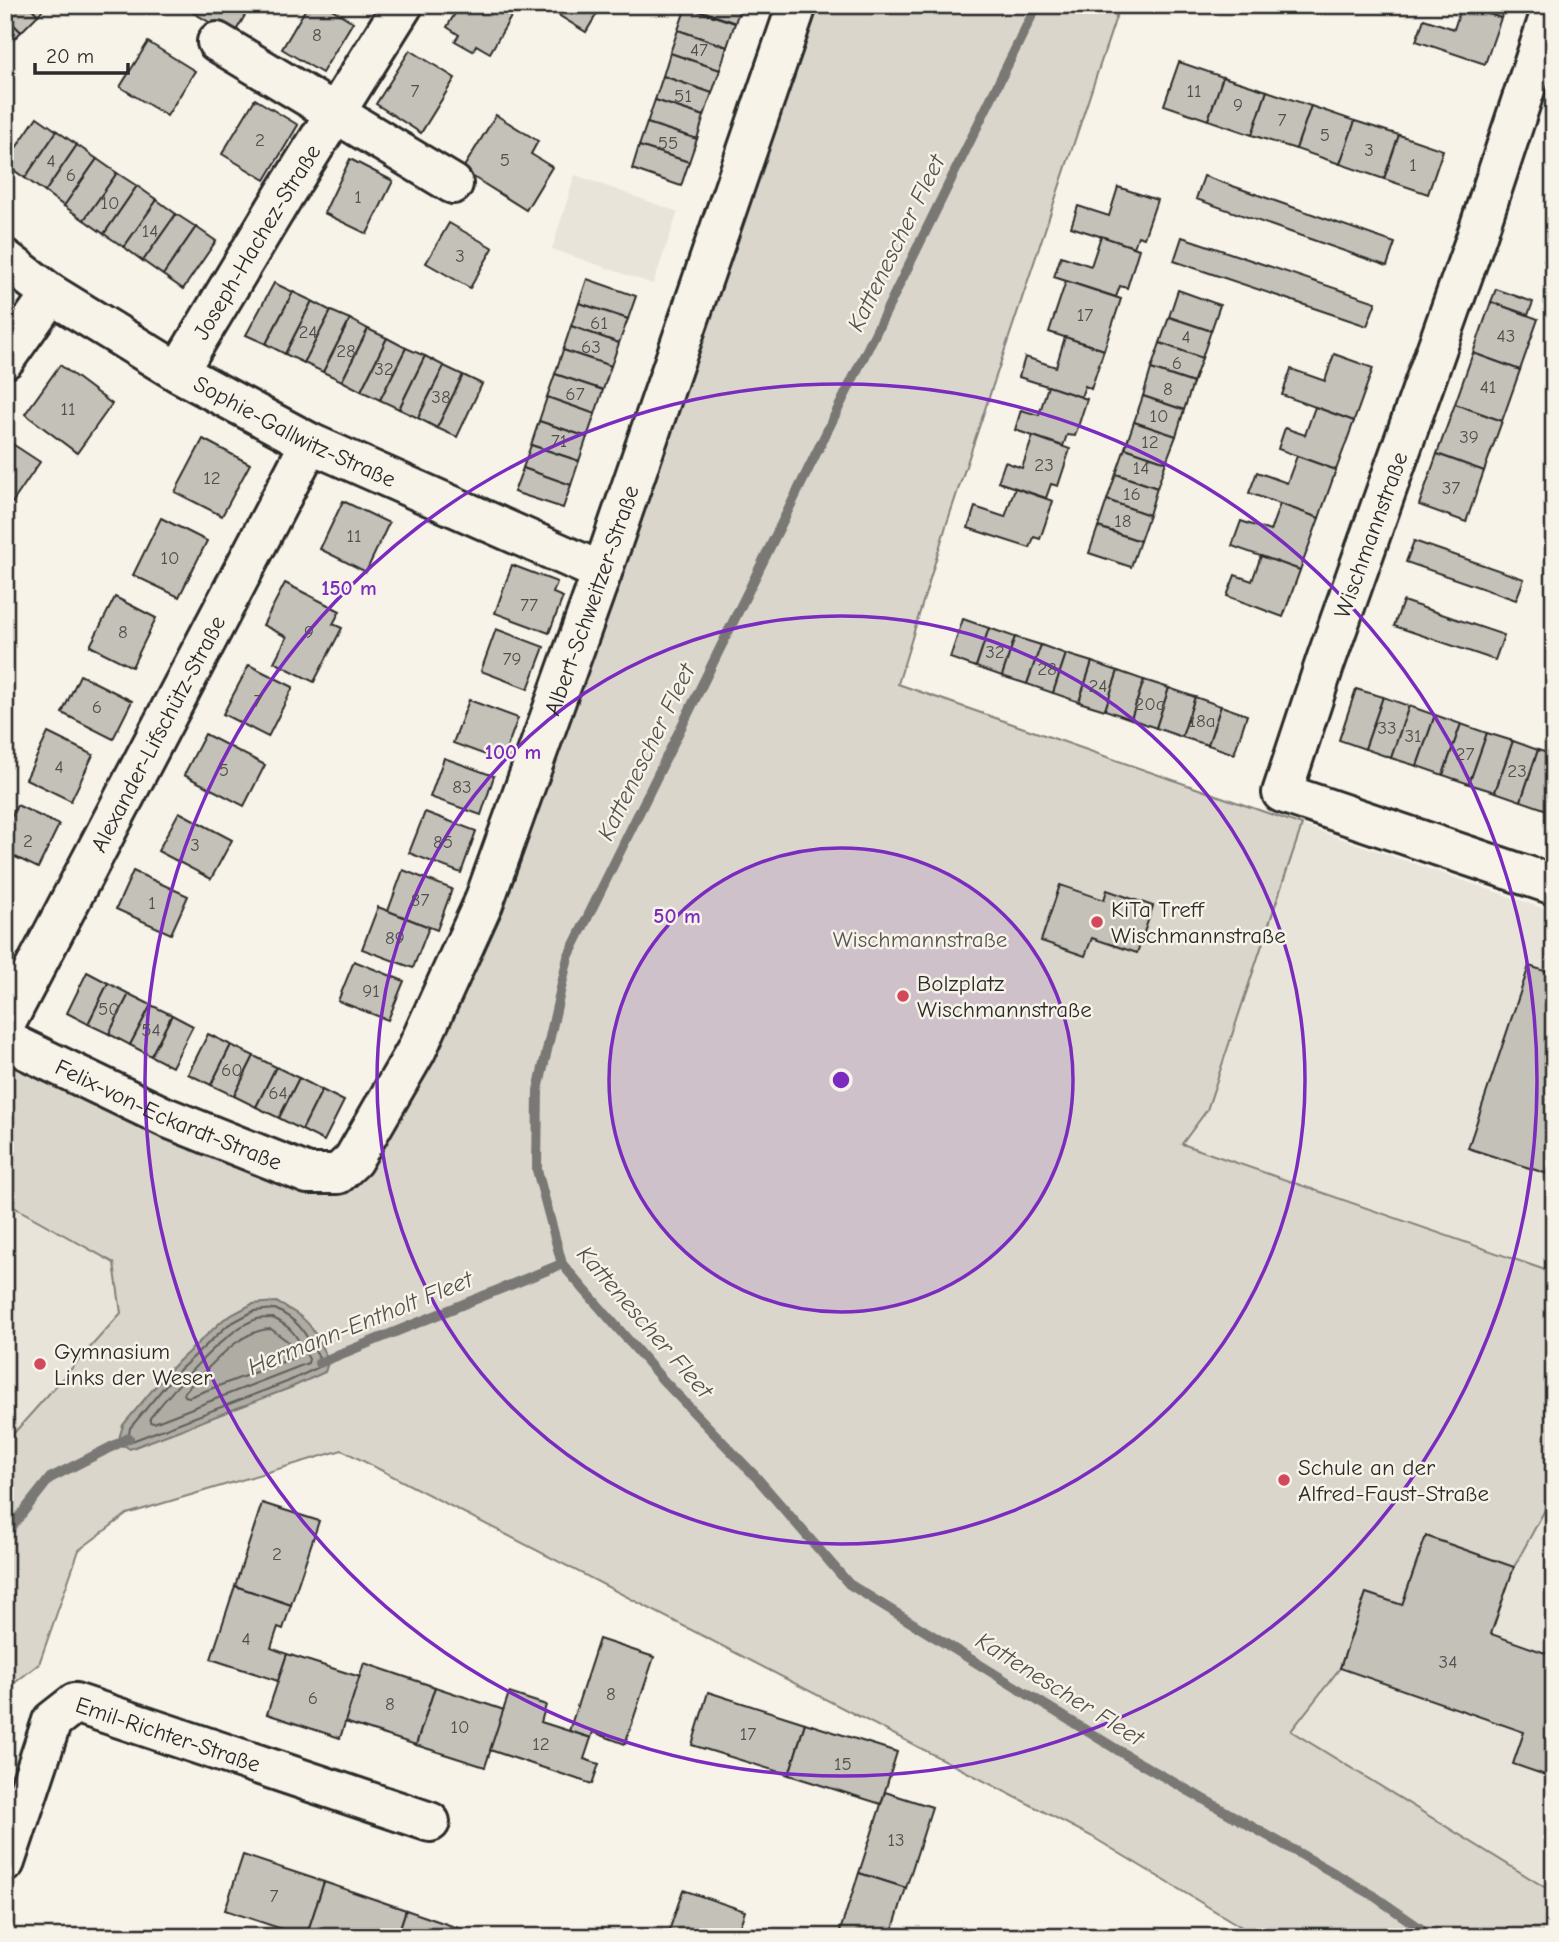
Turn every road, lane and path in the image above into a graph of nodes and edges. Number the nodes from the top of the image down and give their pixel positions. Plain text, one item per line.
1 (403, 5) edge
2 (797, 5) edge
3 (1553, 5) edge
4 (217, 42) dead end
5 (336, 113) junction
6 (453, 184) dead end
7 (5, 259) edge
8 (51, 294) junction
9 (5, 359) edge
10 (178, 372) junction
11 (310, 443) junction
12 (603, 572) junction
13 (1554, 885) edge
14 (5, 1025) edge
15 (5, 1040) edge
16 (338, 1174) joint
17 (430, 1822) dead end
18 (5, 1862) edge

1 - 5 street, Joseph-Hachez-Straße
2 - 12 street, Albert-Schweitzer-Straße
3 - 13 street, Wischmannstraße
4 - 5 street
5 - 6 street
5 - 10 street, Joseph-Hachez-Straße
7 - 8 street, Sophie-Gallwitz-Straße
8 - 9 street
8 - 10 street, Sophie-Gallwitz-Straße
10 - 11 street, Sophie-Gallwitz-Straße
11 - 12 street, Sophie-Gallwitz-Straße
11 - 14 street, Alexander-Lifschütz-Straße
12 - 16 street, Albert-Schweitzer-Straße
15 - 16 street, Felix-von-Eckardt-Straße
17 - 18 street, Emil-Richter-Straße

